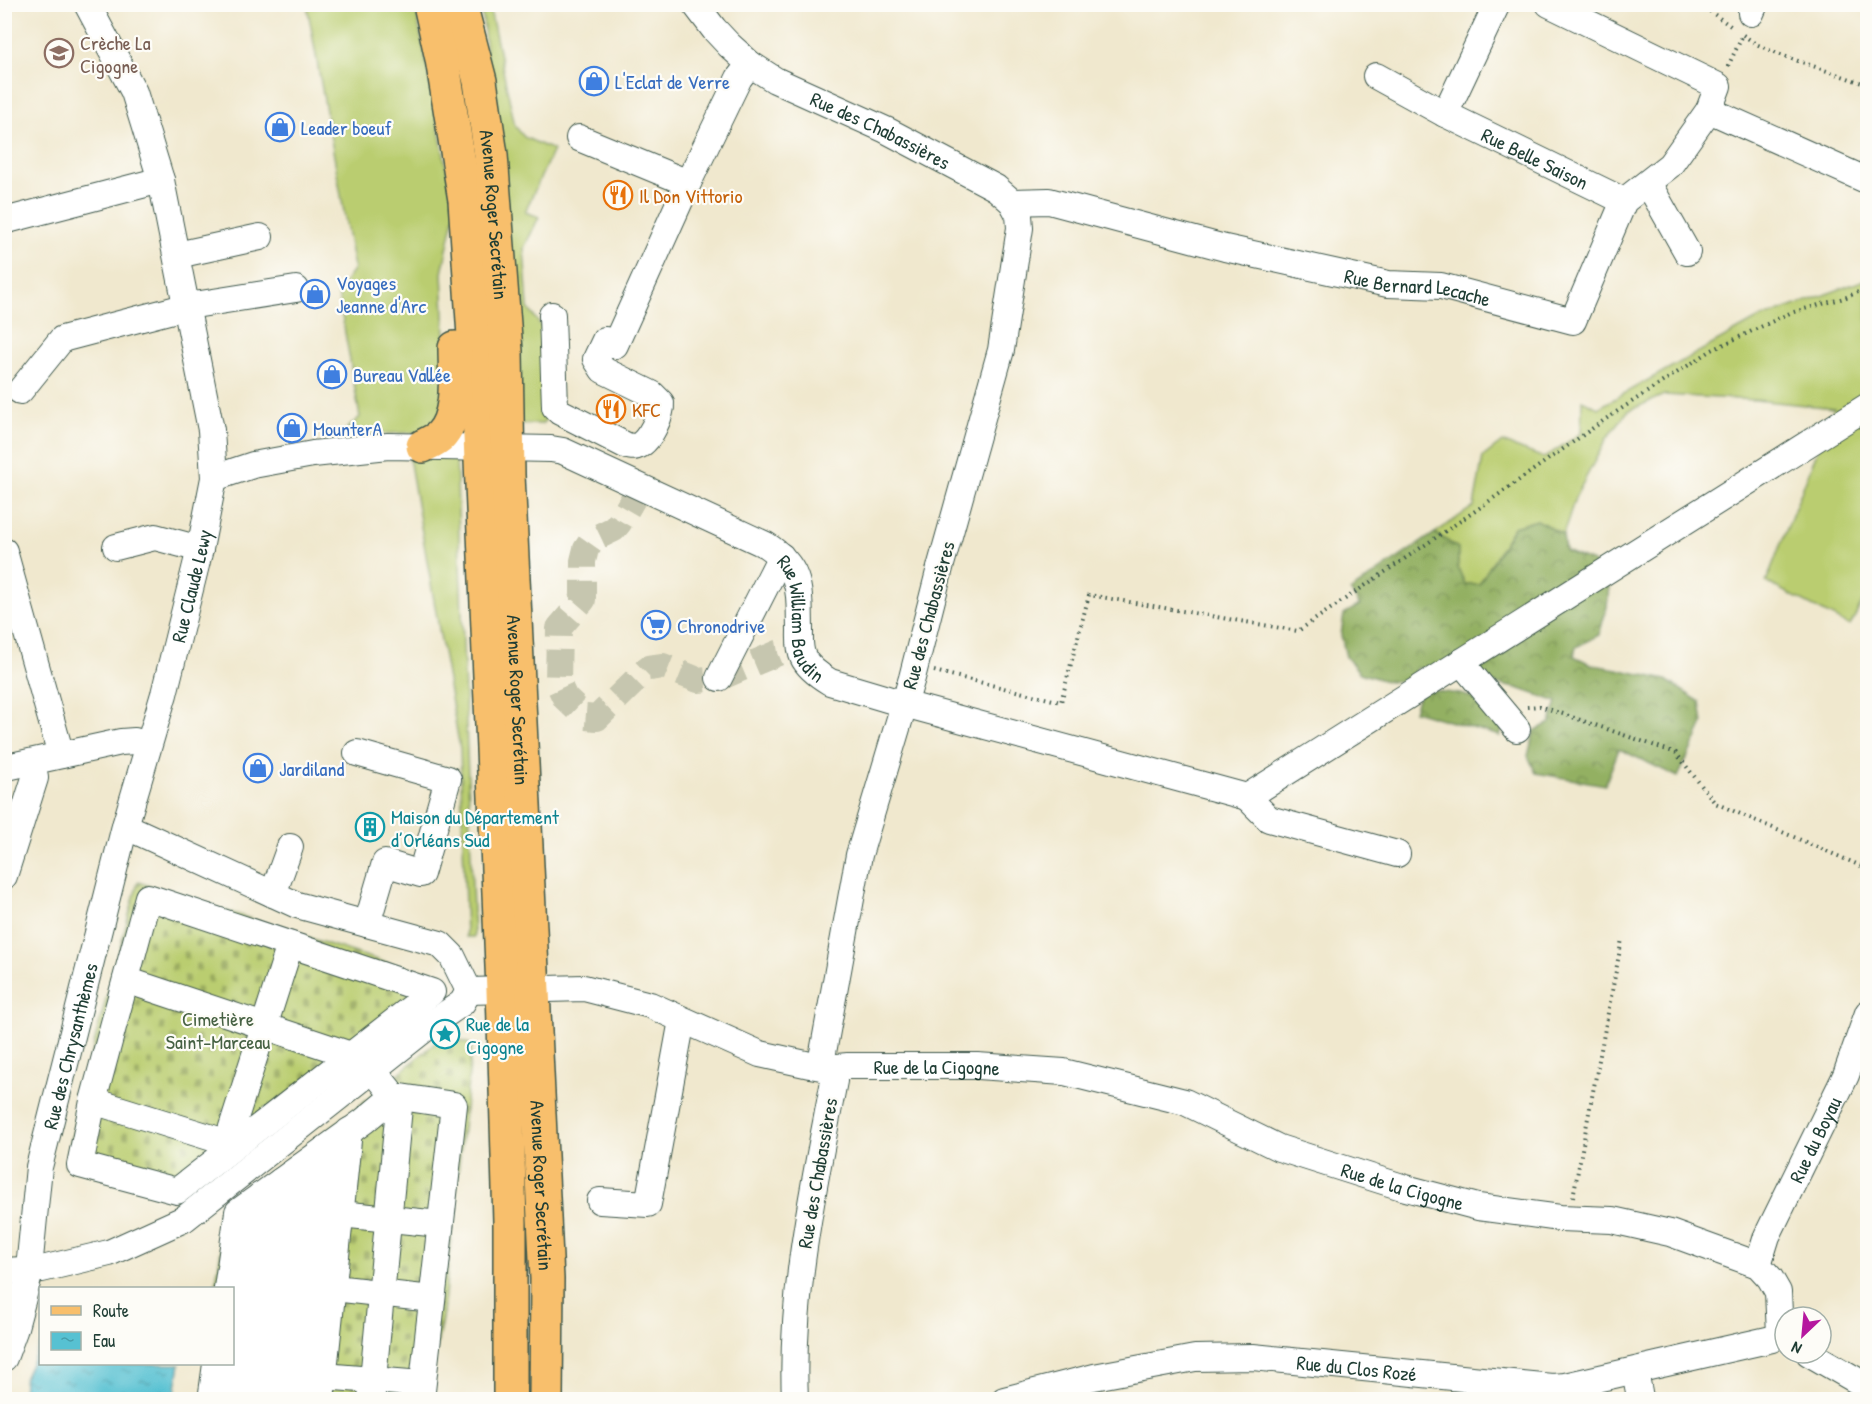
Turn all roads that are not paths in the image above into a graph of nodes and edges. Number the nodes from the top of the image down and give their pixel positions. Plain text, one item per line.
1 (87, 4) edge
2 (430, 4) edge
3 (460, 4) edge
4 (472, 4) edge
5 (695, 4) edge
6 (1497, 4) edge
7 (1549, 4) edge
8 (750, 63) junction
9 (1376, 76) dead end
10 (480, 81) junction
11 (1709, 110) junction
12 (1445, 114) junction
13 (579, 138) dead end
14 (161, 180) junction
15 (1868, 181) edge
16 (688, 183) junction
17 (1648, 183) junction
18 (465, 200) junction
19 (1624, 201) junction
20 (1012, 202) junction
21 (4, 221) edge
22 (260, 237) dead end
23 (1687, 252) dead end
24 (177, 255) junction
25 (296, 289) dead end
26 (188, 306) junction
27 (552, 315) dead end
28 (20, 391) dead end
29 (1868, 406) edge
30 (423, 446) junction
31 (494, 448) junction
32 (214, 478) junction
33 (116, 547) dead end
34 (200, 549) junction
35 (4, 551) edge
36 (781, 556) junction
37 (1461, 662) junction
38 (719, 678) dead end
39 (904, 704) junction
40 (1517, 729) dead end
41 (147, 745) junction
42 (357, 753) dead end
43 (61, 755) junction
44 (32, 762) junction
45 (4, 766) edge
46 (1247, 797) junction
47 (125, 826) junction
48 (290, 847) dead end
49 (1397, 854) dead end
50 (4, 876) edge
51 (273, 894) junction
52 (367, 924) junction
53 (290, 945) junction
54 (126, 980) junction
55 (518, 990) junction
56 (469, 991) junction
57 (1868, 1013) edge
58 (682, 1020) junction
59 (264, 1026) junction
60 (363, 1067) junction
61 (827, 1068) junction
62 (397, 1096) junction
63 (93, 1101) junction
64 (349, 1131) junction
65 (231, 1144) junction
66 (324, 1150) junction
67 (281, 1181) junction
68 (600, 1201) dead end
69 (340, 1214) junction
70 (388, 1218) junction
71 (440, 1224) junction
72 (1758, 1265) junction
73 (17, 1270) edge
74 (272, 1282) edge
75 (381, 1293) junction
76 (432, 1299) junction
77 (1780, 1305) edge
78 (1773, 1339) edge
79 (4, 1358) edge
80 (216, 1365) edge
81 (1830, 1365) edge
82 (1635, 1371) junction
83 (1868, 1387) edge
84 (322, 1388) edge
85 (372, 1390) edge
86 (422, 1392) edge
87 (211, 1400) edge
88 (232, 1400) edge
89 (255, 1400) edge
90 (277, 1400) edge
91 (297, 1400) edge
92 (510, 1400) edge
93 (546, 1400) edge
94 (795, 1400) edge
95 (1004, 1400) edge
96 (1638, 1400) edge

1 - 14 street, Rue Claude Lewy
2 - 18 main road, Avenue Roger Secrétain
3 - 10 main road, Avenue Roger Secrétain
4 - 10 main road
5 - 8 street, Rue des Chabassières
6 - 12 street
7 - 11 street
8 - 16 street
8 - 20 street, Rue des Chabassières
9 - 12 street, Rue Belle Saison
10 - 31 main road, Avenue Roger Secrétain
11 - 15 street
11 - 17 street
12 - 19 street, Rue Belle Saison
13 - 16 street
14 - 21 street
14 - 24 street, Rue Claude Lewy
16 - 27 street
17 - 19 street
17 - 23 street
18 - 30 main road
18 - 31 main road, Avenue Roger Secrétain
19 - 20 street, Rue Bernard Lecache
20 - 39 street, Rue des Chabassières
22 - 24 street
24 - 26 street, Rue Claude Lewy
25 - 26 street
26 - 28 street
26 - 32 street, Rue Claude Lewy
29 - 37 street
30 - 31 street, Rue William Baudin
30 - 32 street, Rue William Baudin
31 - 36 street, Rue William Baudin
31 - 55 main road, Avenue Roger Secrétain
32 - 34 street, Rue Claude Lewy
33 - 34 street
34 - 41 street, Rue Claude Lewy
35 - 43 street
36 - 38 street
36 - 39 street, Rue William Baudin
37 - 40 street
37 - 46 street
39 - 46 street, Rue William Baudin
39 - 61 street, Rue des Chabassières
41 - 43 street
41 - 47 street, Rue Claude Lewy
42 - 52 street
43 - 44 street
44 - 45 street
44 - 50 street
46 - 49 street
47 - 51 street
47 - 73 street, Rue des Chrysanthèmes
48 - 51 street
51 - 52 street
52 - 56 street
53 - 54 street
53 - 59 street
53 - 60 street
54 - 59 street
54 - 63 street
55 - 56 street, Rue de la Cigogne
55 - 58 street, Rue de la Cigogne
55 - 92 main road, Avenue Roger Secrétain
55 - 93 main road, Avenue Roger Secrétain
56 - 60 street
57 - 72 street, Rue du Boyau
58 - 61 street, Rue de la Cigogne
58 - 68 street
59 - 60 street
59 - 65 street
60 - 62 street
60 - 65 street
60 - 73 street
61 - 72 street, Rue de la Cigogne
61 - 94 street, Rue des Chabassières
62 - 64 street
62 - 70 street
62 - 71 street
63 - 65 street
63 - 65 street
64 - 66 street
64 - 69 street
66 - 67 street
66 - 74 street
67 - 74 street
67 - 74 street
69 - 70 street
69 - 74 street
70 - 71 street
70 - 75 street
71 - 76 street
72 - 77 street
73 - 79 street, Rue des Chrysanthèmes
74 - 75 street
74 - 84 street
74 - 88 street
74 - 89 street
74 - 90 street
74 - 91 street
75 - 76 street
75 - 85 street
76 - 86 street
78 - 82 street, Rue du Clos Rozé
80 - 87 street
81 - 83 street
82 - 95 street, Rue du Clos Rozé
82 - 96 street
84 - 85 street
85 - 86 street

